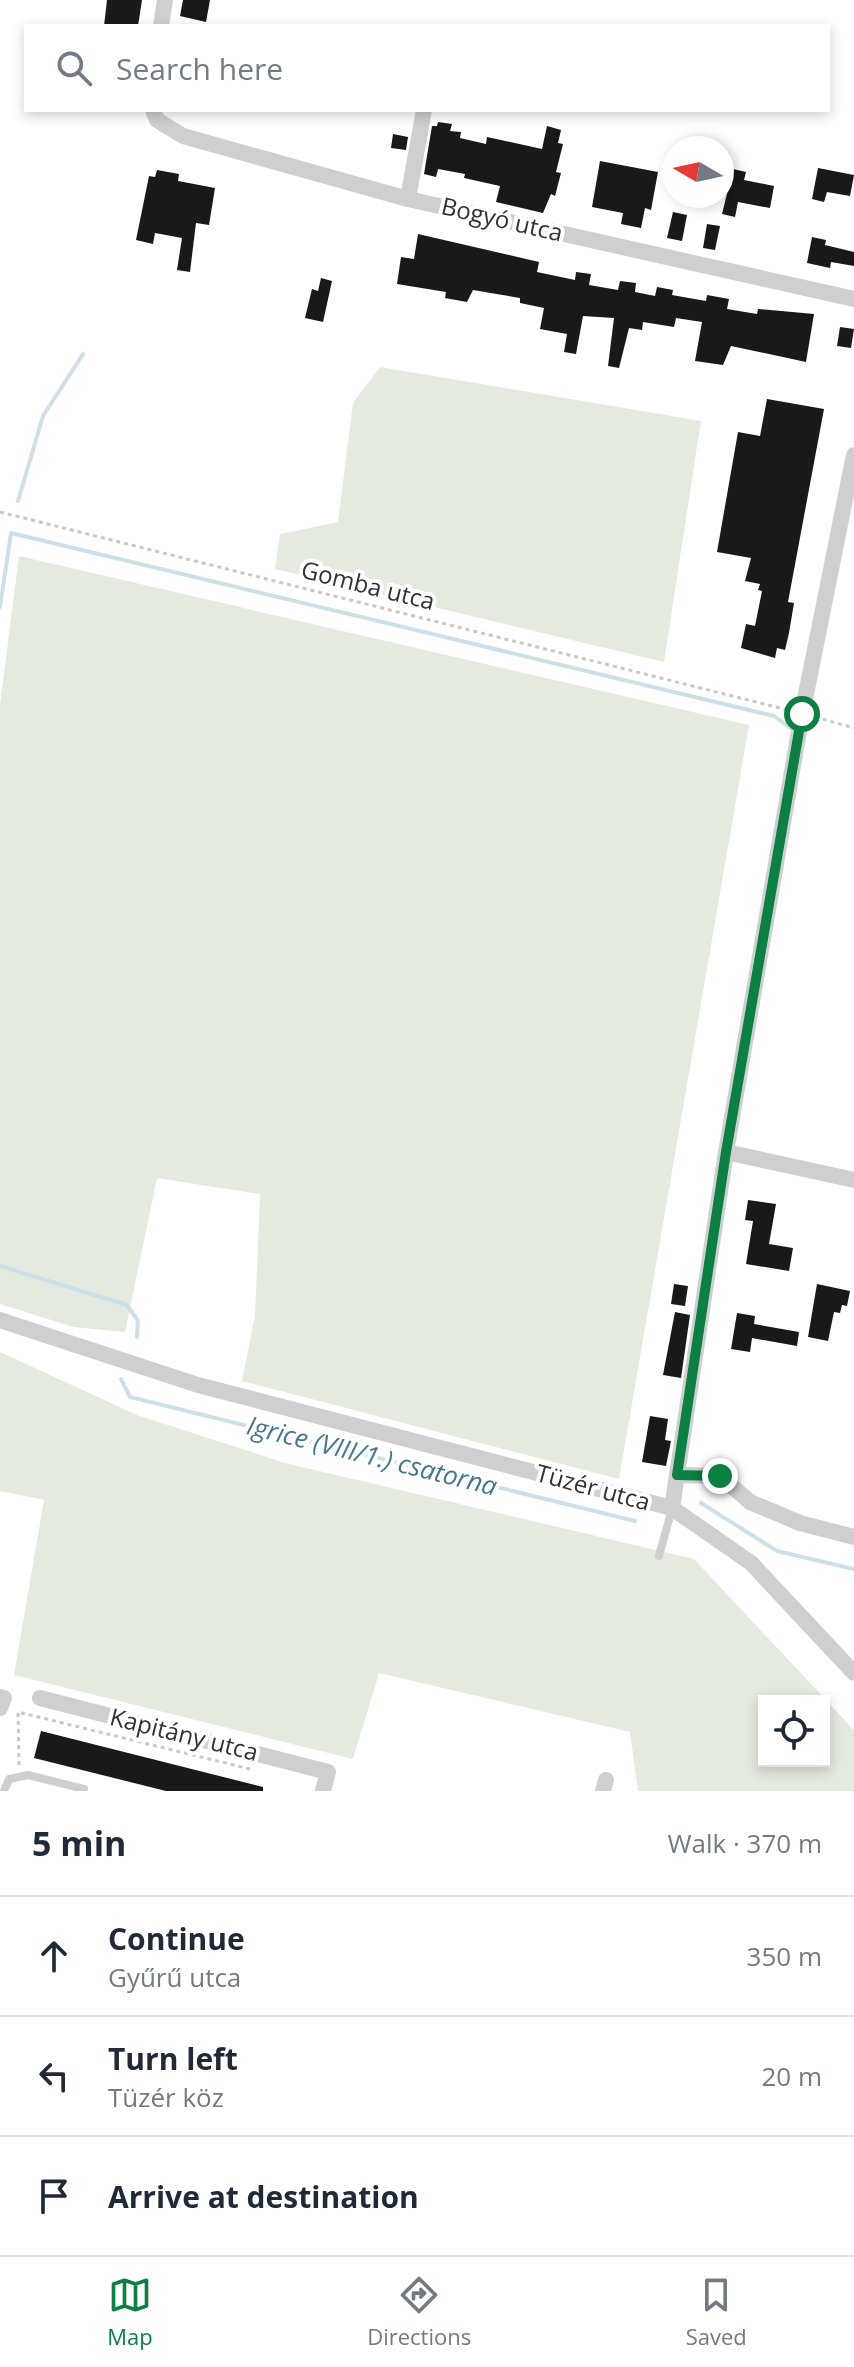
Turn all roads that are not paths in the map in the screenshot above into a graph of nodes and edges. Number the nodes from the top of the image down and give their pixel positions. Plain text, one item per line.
1 (165, 0) edge
2 (161, 24) edge
3 (424, 112) edge
4 (155, 115) edge
5 (408, 199) junction
6 (854, 299) edge
7 (854, 455) edge
8 (726, 1152) junction
9 (854, 1180) edge
10 (0, 1320) edge
11 (677, 1475) junction
12 (672, 1508) junction
13 (854, 1537) edge
14 (659, 1556) dead end
15 (854, 1673) edge
16 (40, 1698) dead end
17 (84, 1789) dead end
18 (4, 1791) edge
19 (323, 1791) edge

1 - 2 street
3 - 5 street
4 - 5 street, Bogyó utca
5 - 6 street, Bogyó utca
7 - 8 street
8 - 9 street
8 - 11 street
10 - 12 street, Tüzér utca
11 - 12 street
11 - 13 street
12 - 14 lane
12 - 15 street, Tüzér utca
16 - 19 street, Kapitány utca
17 - 18 lane

